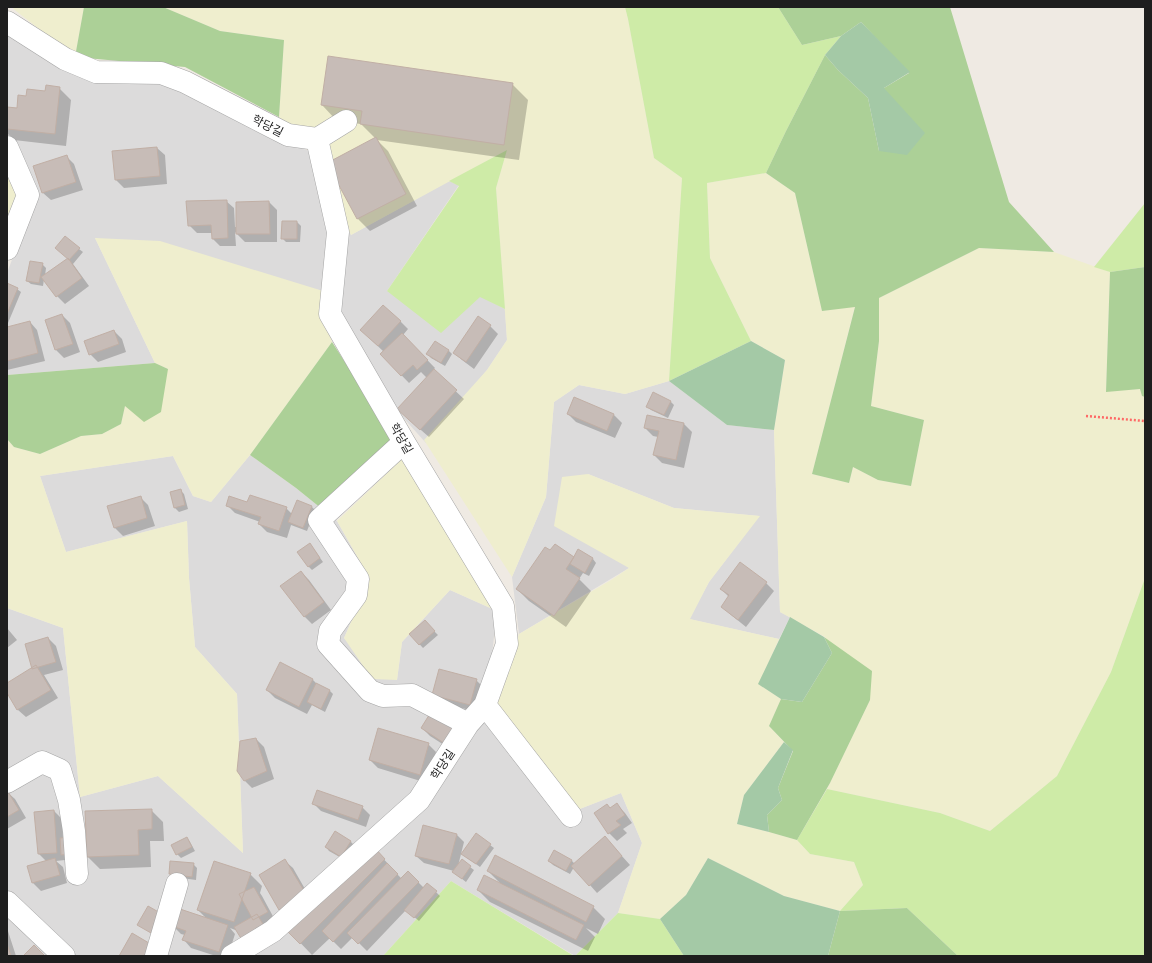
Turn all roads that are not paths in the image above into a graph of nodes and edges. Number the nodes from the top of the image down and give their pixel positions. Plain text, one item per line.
1 (7, 22) edge
2 (346, 121) dead end
3 (317, 139) junction
4 (7, 148) edge
5 (7, 249) edge
6 (404, 442) junction
7 (485, 705) junction
8 (468, 724) junction
9 (7, 782) edge
10 (571, 816) dead end
11 (77, 874) dead end
12 (177, 884) dead end
13 (7, 902) edge
14 (64, 956) edge
15 (156, 956) edge
16 (232, 956) edge

1 - 3 street, 학당길
2 - 3 street
3 - 6 street, 학당길
4 - 5 street
6 - 7 street, 학당길
6 - 8 street
7 - 8 street, 학당길
7 - 10 street
8 - 16 street, 학당길
9 - 11 street
12 - 15 street
13 - 14 street

